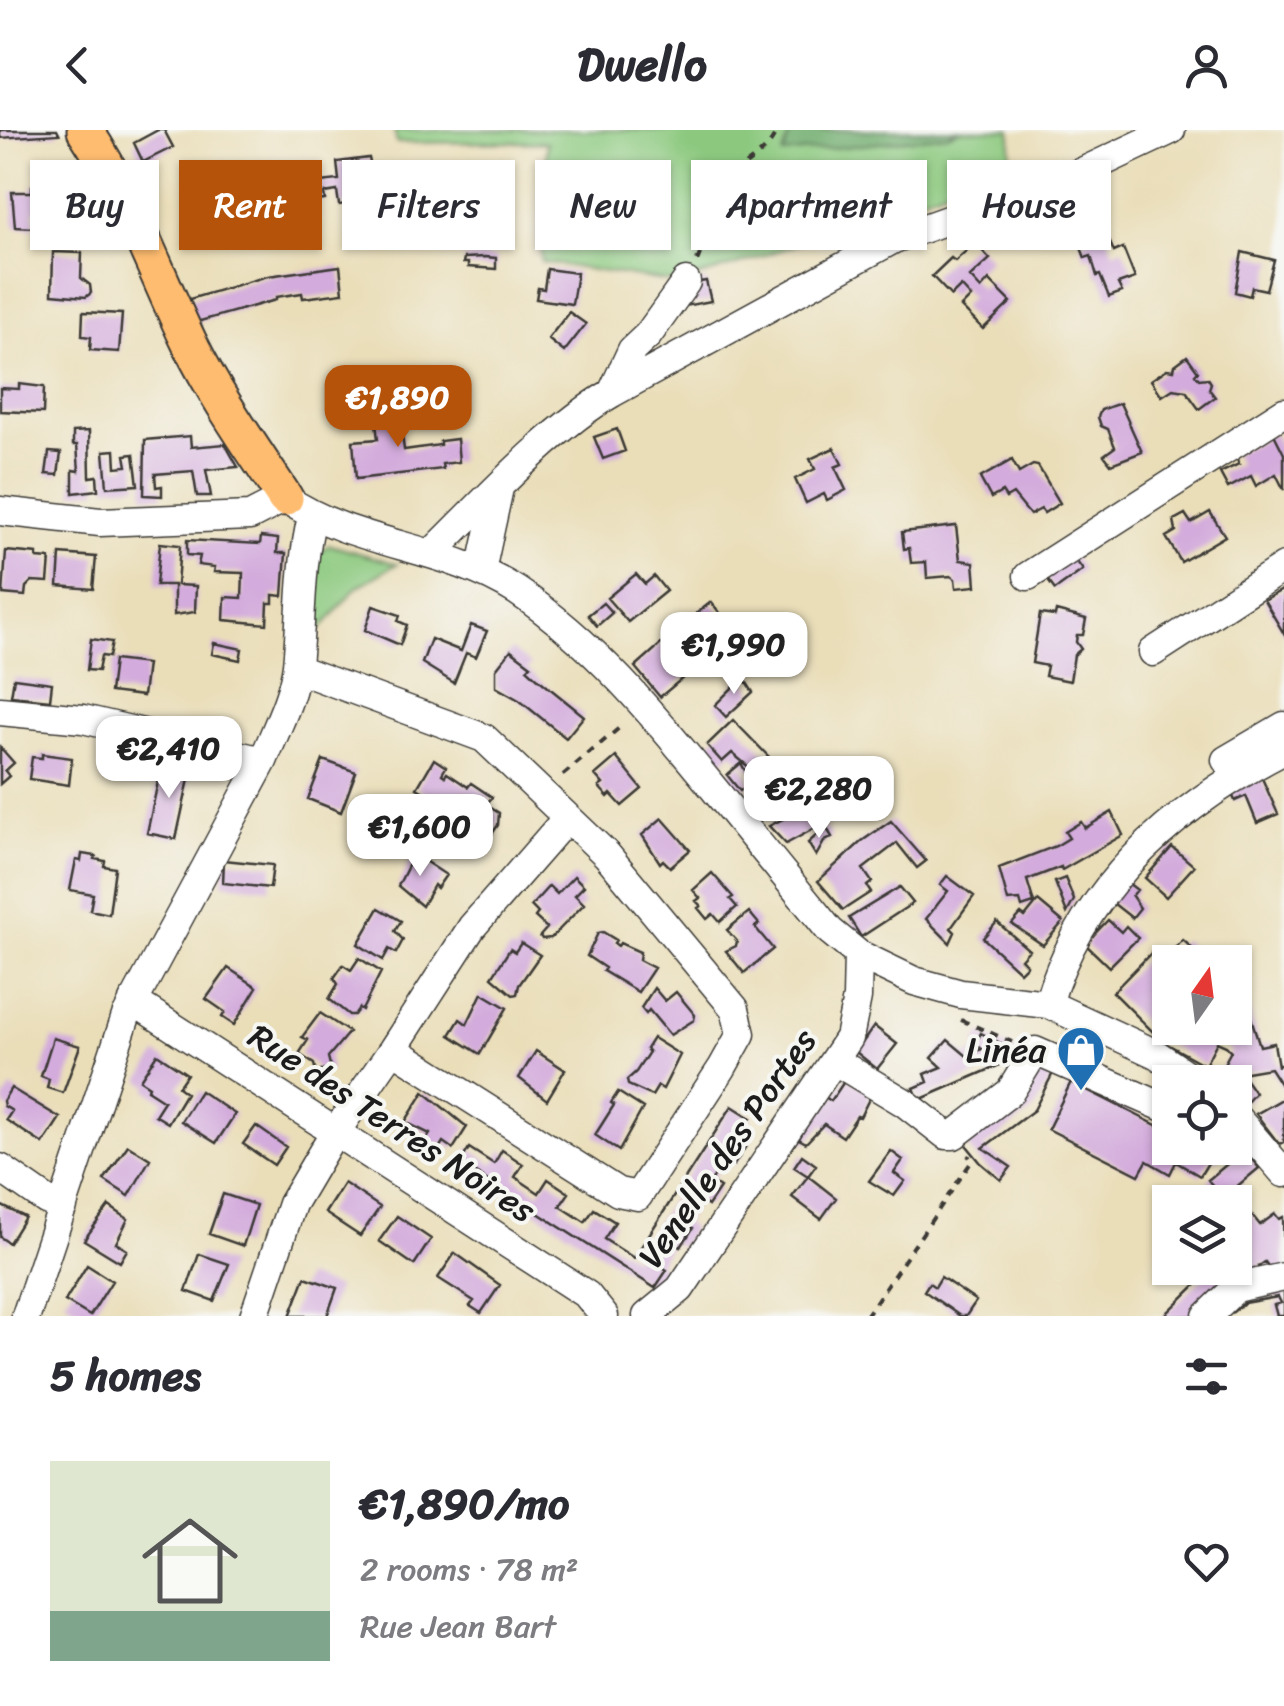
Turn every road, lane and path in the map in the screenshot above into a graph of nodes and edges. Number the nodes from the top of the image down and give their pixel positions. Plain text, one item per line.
1 (85, 130) edge
2 (777, 130) edge
3 (1172, 130) edge
4 (686, 282) joint
5 (612, 392) junction
6 (1284, 412) edge
7 (500, 486) junction
8 (299, 508) junction
9 (0, 511) edge
10 (432, 554) junction
11 (1284, 568) edge
12 (481, 571) junction
13 (1028, 576) dead end
14 (1154, 652) dead end
15 (297, 669) junction
16 (0, 711) edge
17 (624, 724) dead end
18 (1284, 726) edge
19 (1284, 750) edge
20 (263, 761) junction
21 (542, 792) junction
22 (1204, 796) junction
23 (566, 818) junction
24 (858, 954) junction
25 (133, 1001) junction
26 (1048, 1004) junction
27 (393, 1049) junction
28 (835, 1061) junction
29 (1172, 1065) edge
30 (1152, 1102) edge
31 (336, 1130) junction
32 (954, 1135) junction
33 (1252, 1136) edge
34 (0, 1168) edge
35 (1284, 1173) edge
36 (63, 1207) junction
37 (1284, 1277) edge
38 (26, 1316) edge
39 (254, 1316) edge
40 (604, 1316) edge
41 (647, 1316) edge
42 (866, 1316) edge
43 (1207, 1316) edge

1 - 8 main road
2 - 4 path
3 - 5 street
4 - 5 street
5 - 7 street
6 - 13 street
7 - 10 street
7 - 12 street
8 - 9 street
8 - 10 street
8 - 15 street
10 - 12 street
11 - 14 street
12 - 24 street
15 - 20 street
15 - 21 street
16 - 20 street
17 - 21 path
18 - 22 street
19 - 22 street
20 - 25 street
21 - 23 street
22 - 26 street
23 - 27 street
23 - 27 street
24 - 26 street
24 - 28 street, Venelle des Portes
25 - 31 street, Rue des Terres Noires
25 - 36 street
26 - 29 street
27 - 31 street
28 - 32 street
28 - 41 street, Venelle des Portes
30 - 32 street
31 - 39 street
31 - 40 street, Rue des Terres Noires
32 - 42 path
33 - 35 street
34 - 36 street
36 - 38 street
37 - 43 street

